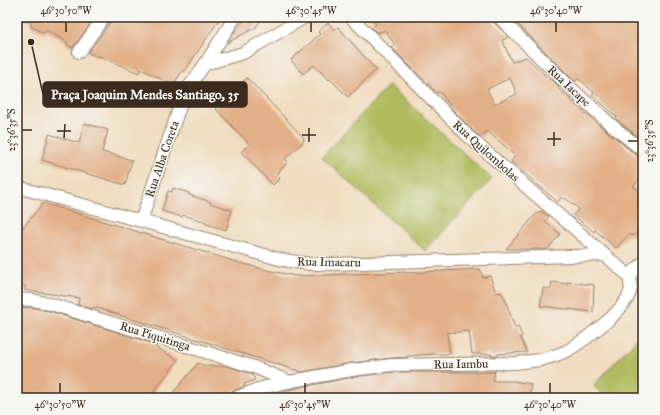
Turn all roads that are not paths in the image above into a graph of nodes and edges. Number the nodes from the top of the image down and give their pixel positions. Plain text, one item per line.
1 (104, 17) edge
2 (235, 17) edge
3 (305, 17) edge
4 (351, 17) edge
5 (498, 17) edge
6 (221, 38) junction
7 (79, 52) dead end
8 (243, 53) junction
9 (205, 64) junction
10 (643, 151) edge
11 (17, 185) edge
12 (141, 221) junction
13 (604, 255) junction
14 (643, 263) edge
15 (629, 276) junction
16 (17, 299) edge
17 (290, 382) junction
18 (235, 398) edge

1 - 7 street
2 - 6 street, Rua Alba Coreta
3 - 8 street
4 - 13 street, Rua Quilombolas
5 - 10 street, Rua Iacape
6 - 8 street
6 - 9 street, Rua Alba Coreta
8 - 9 street
9 - 12 street, Rua Alba Coreta
11 - 12 street, Rua Imacaru
12 - 13 street, Rua Imacaru
13 - 15 street, Rua Quilombolas
14 - 15 street
15 - 17 street, Rua Iambu
16 - 17 street, Rua Piquitinga
17 - 18 street, Rua Iambu

